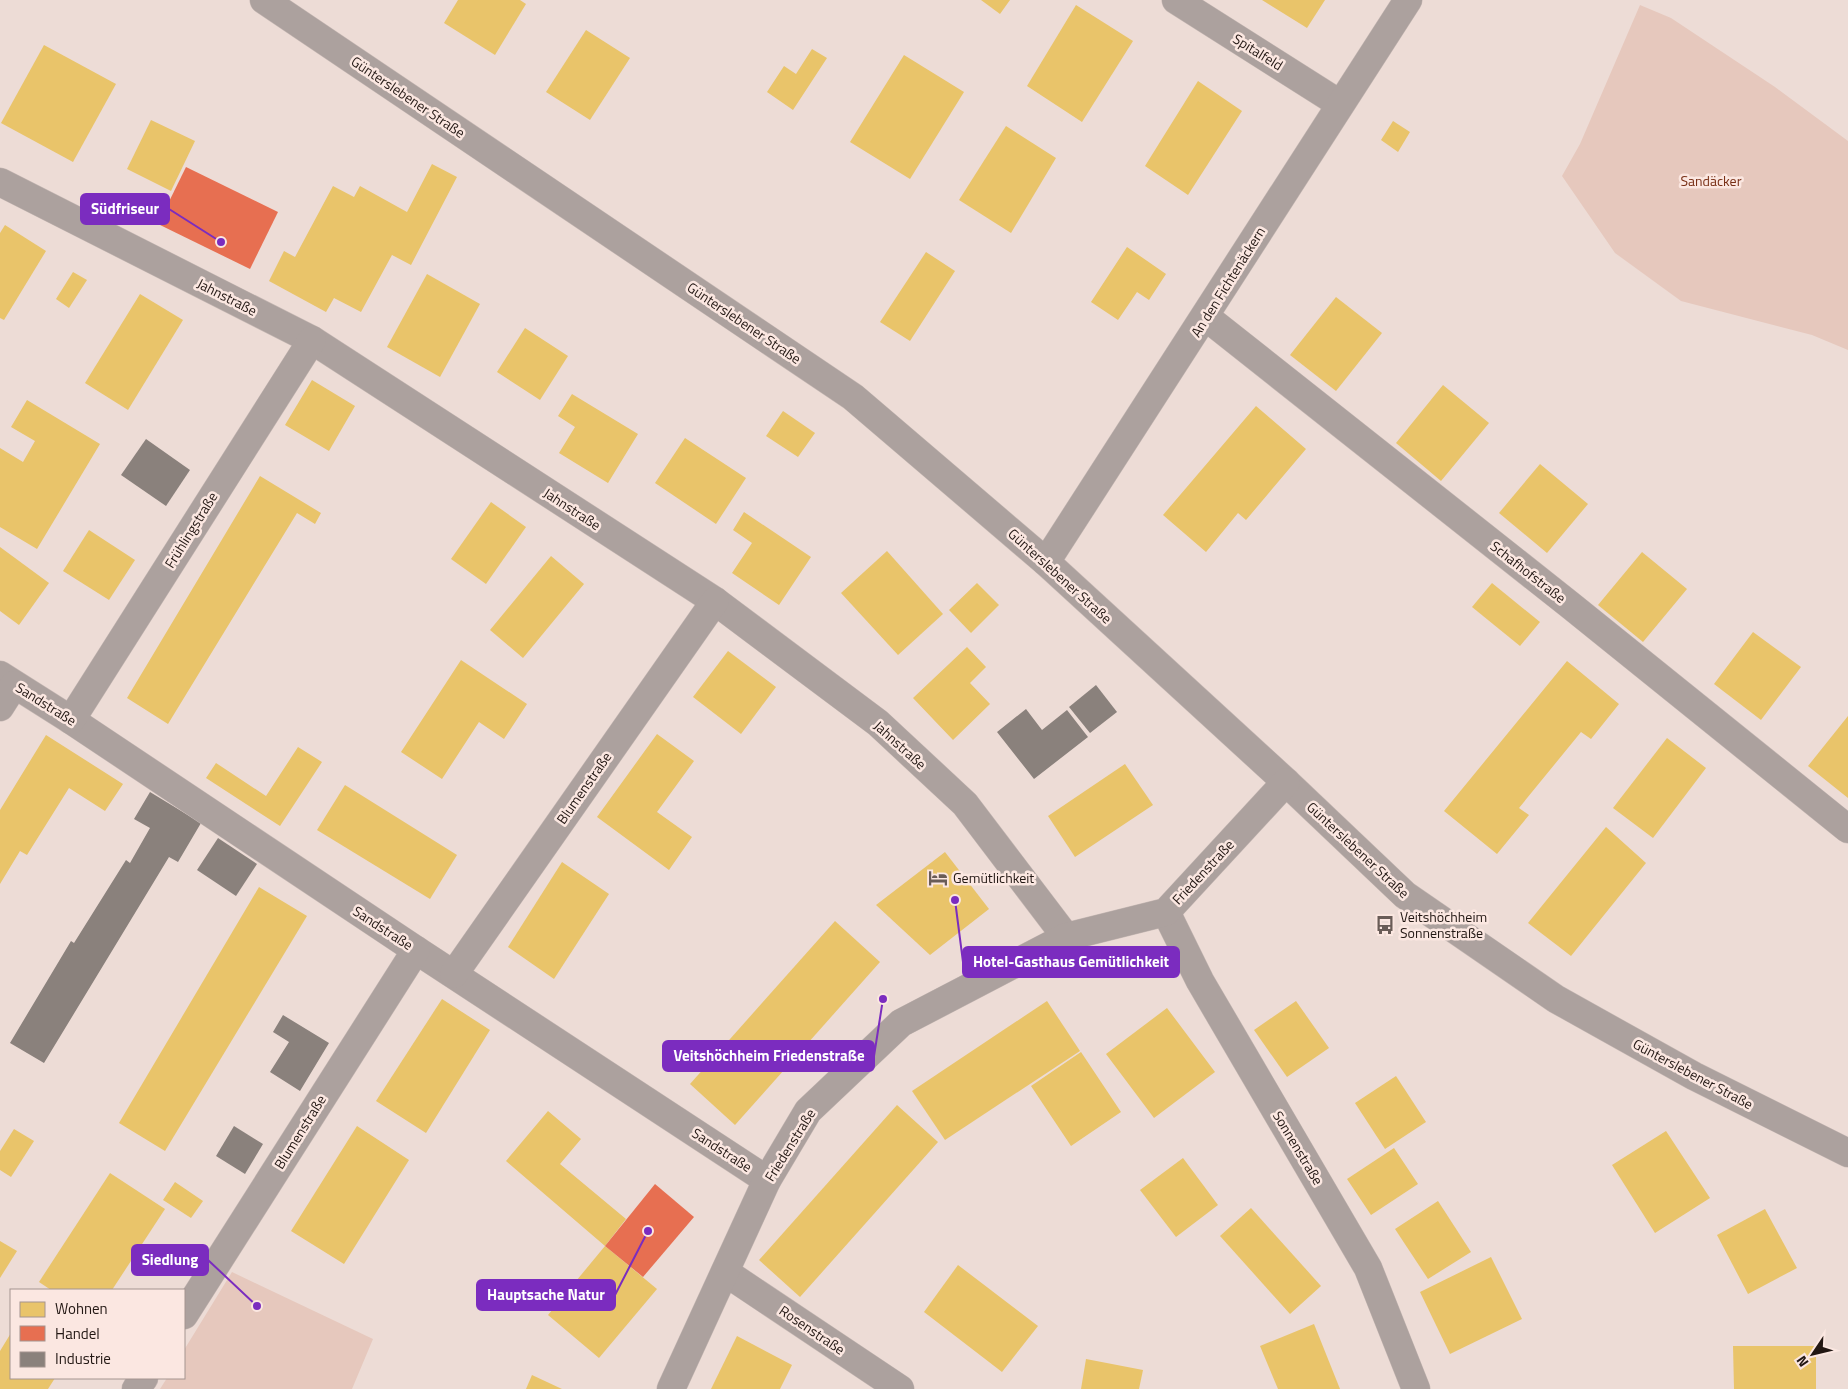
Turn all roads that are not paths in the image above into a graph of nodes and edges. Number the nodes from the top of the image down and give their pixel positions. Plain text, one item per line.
1 (264, 0) edge
2 (1176, 0) edge
3 (1408, 0) edge
4 (1340, 104) junction
5 (0, 182) edge
6 (1206, 317) junction
7 (312, 340) junction
8 (1046, 562) junction
9 (715, 601) junction
10 (7, 680) edge
11 (0, 707) edge
12 (70, 720) junction
13 (1286, 782) junction
14 (1848, 829) edge
15 (1166, 912) junction
16 (1066, 937) junction
17 (416, 950) junction
18 (454, 974) junction
19 (1848, 1153) edge
20 (767, 1180) junction
21 (725, 1272) junction
22 (185, 1313) edge
23 (671, 1389) edge
24 (900, 1389) edge
25 (1416, 1389) edge

1 - 8 street, Günterslebener Straße
2 - 4 street, Spitalfeld
3 - 4 street, An den Fichtenäckern
4 - 6 street, An den Fichtenäckern
5 - 7 street, Jahnstraße
6 - 8 street, An den Fichtenäckern
6 - 14 street, Schafhofstraße
7 - 9 street, Jahnstraße
7 - 12 street, Frühlingstraße
8 - 13 street, Günterslebener Straße
9 - 16 street, Jahnstraße
9 - 18 street, Blumenstraße
10 - 11 street
10 - 12 street, Sandstraße
12 - 17 street, Sandstraße
13 - 15 street, Friedenstraße
13 - 19 street, Günterslebener Straße
15 - 16 street, Friedenstraße
15 - 25 street, Sonnenstraße
16 - 20 street, Friedenstraße
17 - 18 street, Sandstraße
17 - 22 street, Blumenstraße
18 - 20 street, Sandstraße
20 - 21 street, Friedenstraße
21 - 23 street, Friedenstraße
21 - 24 street, Rosenstraße

